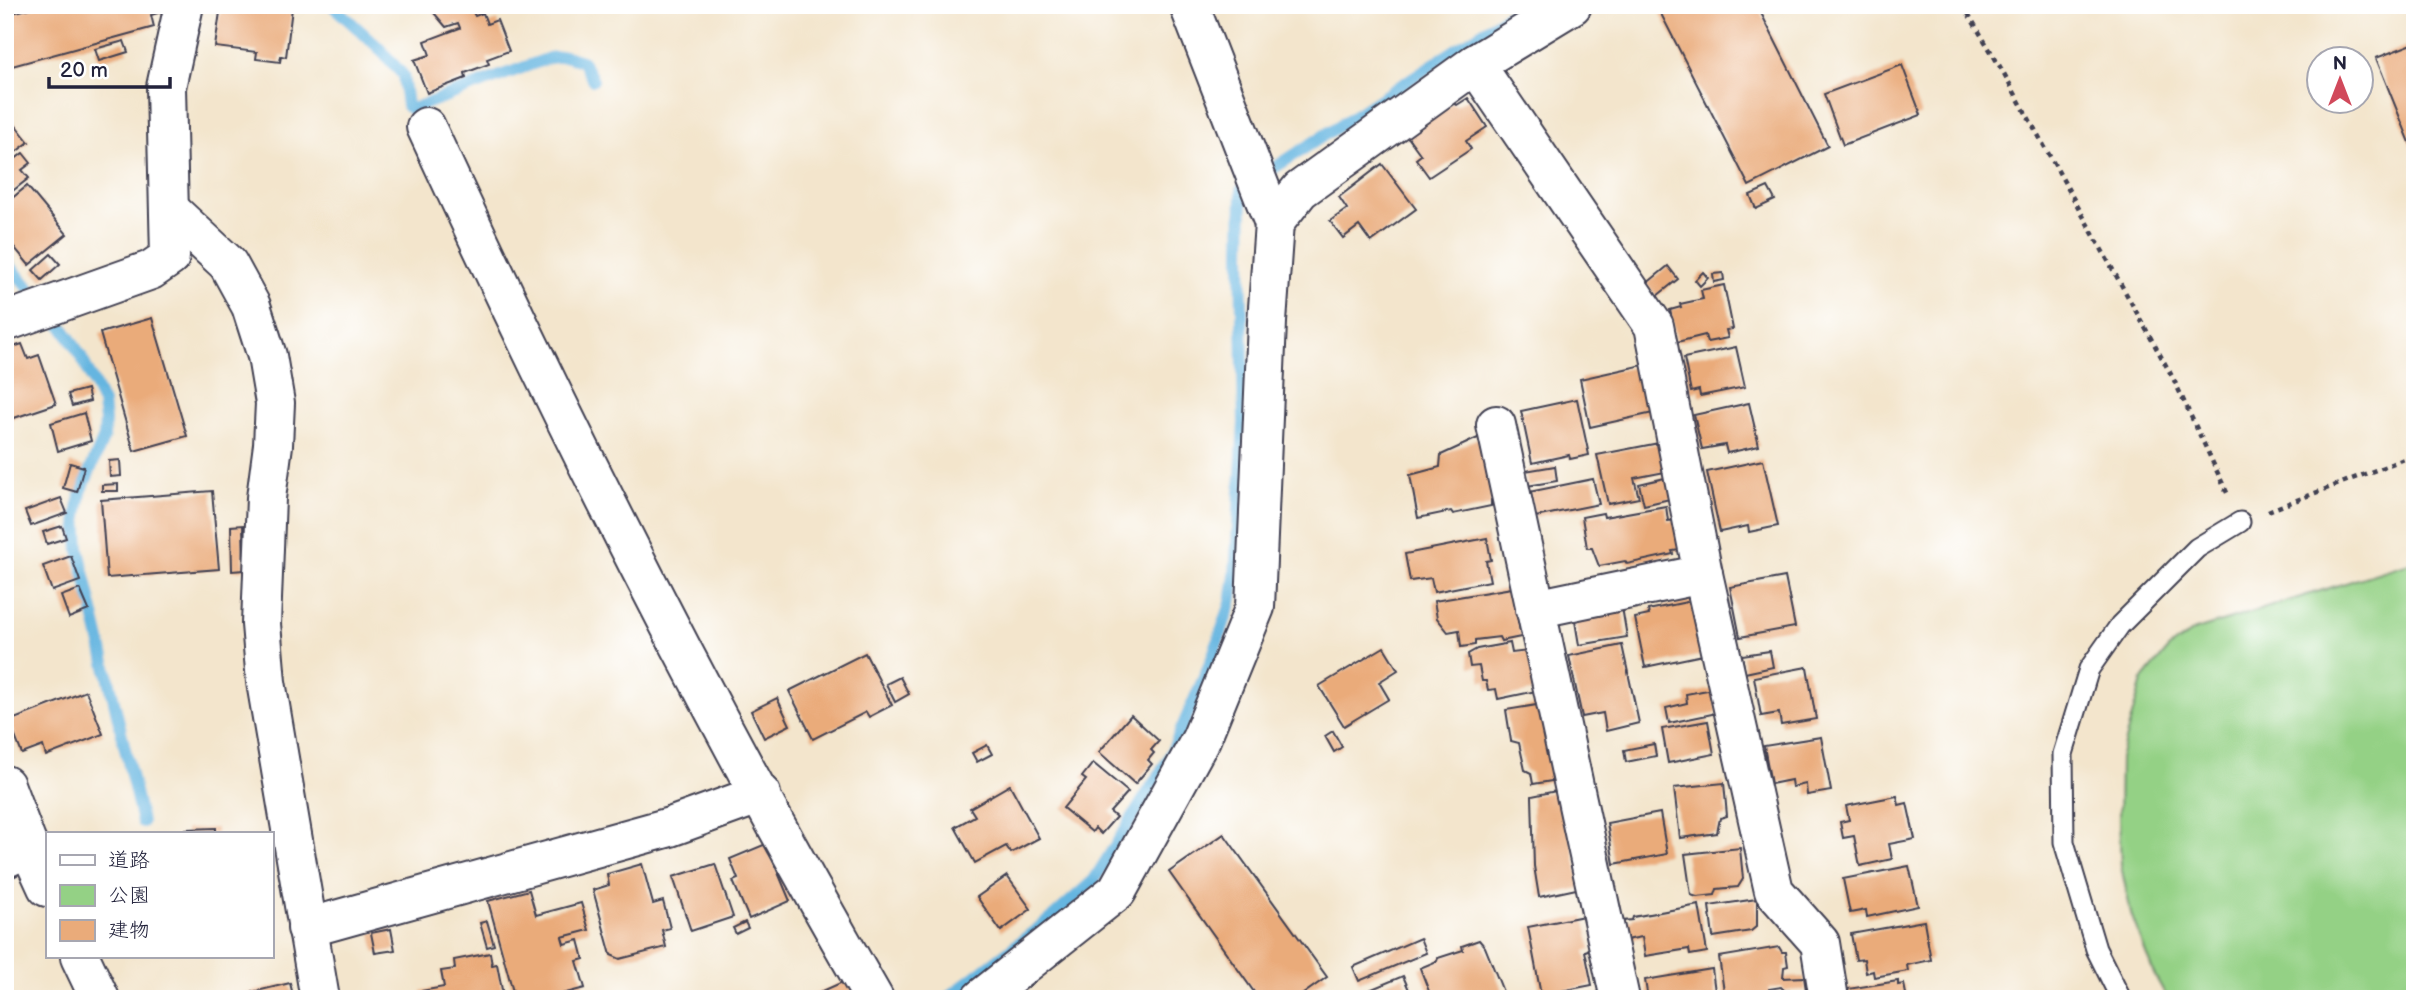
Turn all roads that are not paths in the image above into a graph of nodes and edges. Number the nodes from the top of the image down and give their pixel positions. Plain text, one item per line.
1 (184, 5) edge
2 (1189, 5) edge
3 (1572, 5) edge
4 (1475, 64) junction
5 (426, 127) dead end
6 (169, 209) junction
7 (1274, 223) junction
8 (5, 322) edge
9 (1496, 425) dead end
10 (2240, 522) road end
11 (1703, 574) junction
12 (1535, 609) junction
13 (5, 785) edge
14 (761, 794) junction
15 (28, 871) edge
16 (307, 928) junction
17 (80, 958) edge
18 (100, 999) edge
19 (320, 999) edge
20 (874, 999) edge
21 (981, 999) edge
22 (1620, 999) edge
23 (1829, 999) edge
24 (2121, 999) edge

1 - 6 street
2 - 7 street
3 - 4 street
4 - 7 street
4 - 11 street
5 - 14 street
6 - 8 street
6 - 16 street
7 - 21 street
9 - 12 street
10 - 24 lane
11 - 12 street
11 - 23 street
12 - 22 street
13 - 15 street
14 - 16 street
14 - 20 street
16 - 19 street
17 - 18 street

